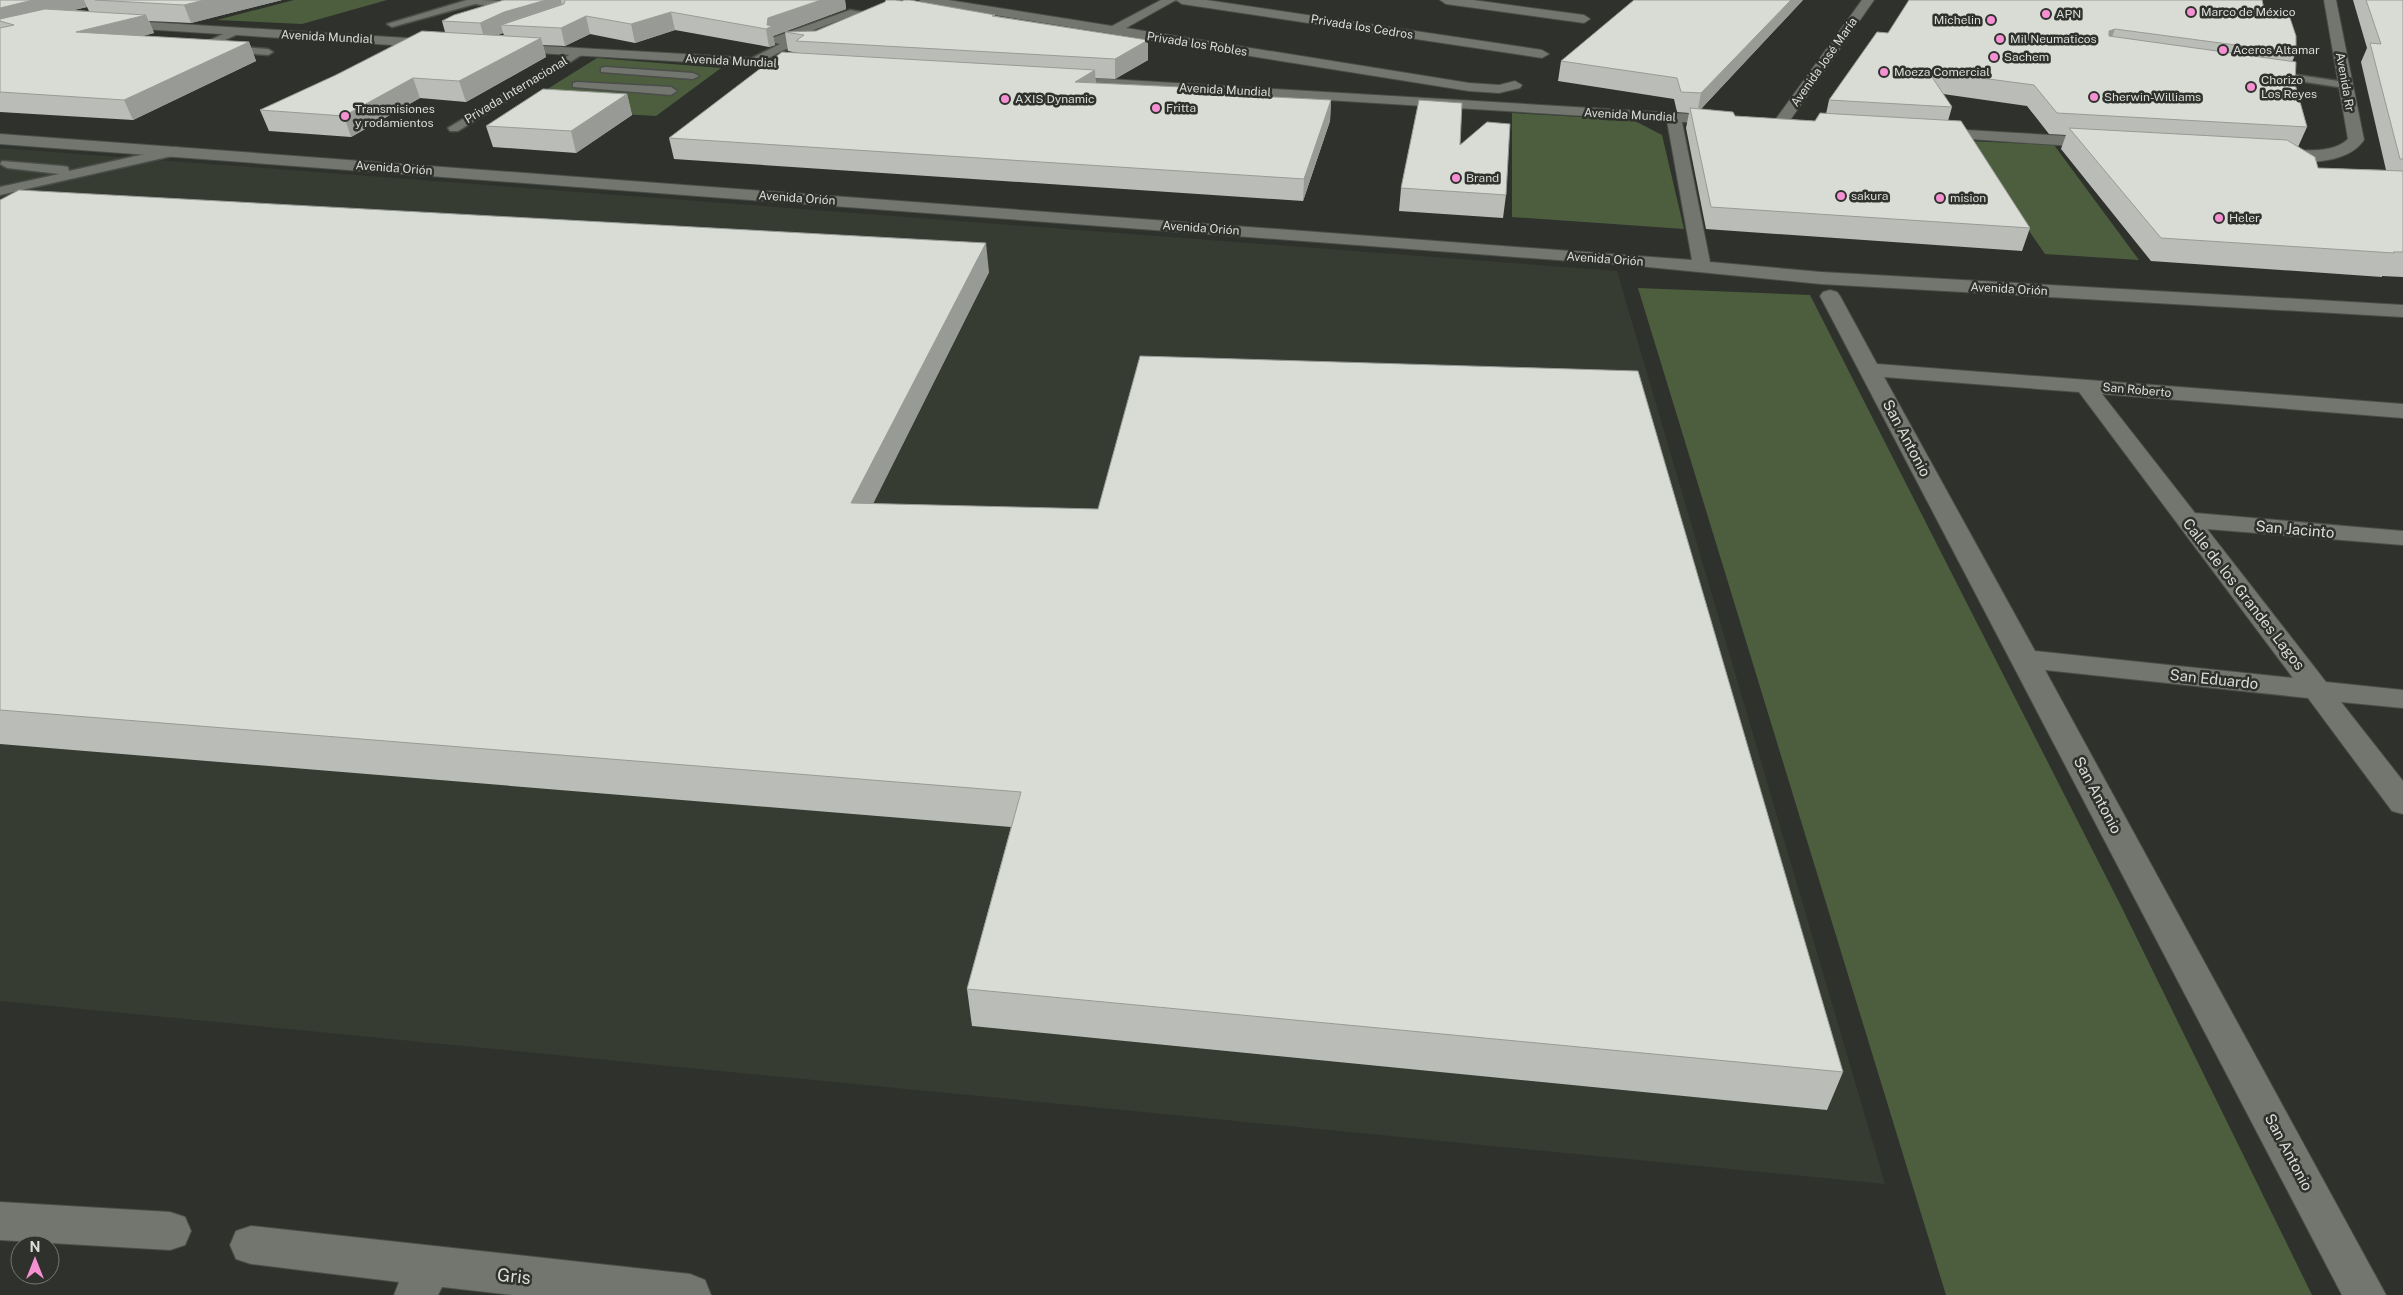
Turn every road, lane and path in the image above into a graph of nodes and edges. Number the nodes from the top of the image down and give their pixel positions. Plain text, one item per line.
1 (925, 0) edge
2 (1148, 0) edge
3 (1170, 0) edge
4 (1182, 0) edge
5 (1446, 0) edge
6 (1868, 0) edge
7 (2330, 0) edge
8 (537, 2) edge
9 (520, 8) junction
10 (492, 16) edge
11 (1584, 19) dead end
12 (101, 24) edge
13 (392, 24) dead end
14 (864, 26) edge
15 (1089, 27) junction
16 (445, 30) edge
17 (1112, 31) junction
18 (234, 32) junction
19 (831, 39) edge
20 (407, 42) junction
21 (498, 42) edge
22 (790, 44) junction
23 (456, 45) edge
24 (268, 52) dead end
25 (579, 52) junction
26 (1542, 54) dead end
27 (664, 57) junction
28 (750, 62) junction
29 (819, 66) edge
30 (605, 70) dead end
31 (2250, 71) edge
32 (640, 72) junction
33 (693, 76) dead end
34 (1046, 80) edge
35 (577, 85) dead end
36 (1515, 85) dead end
37 (2345, 85) junction
38 (615, 87) junction
39 (671, 91) dead end
40 (1674, 117) junction
41 (1742, 121) edge
42 (1800, 125) edge
43 (454, 128) dead end
44 (1918, 132) edge
45 (0, 139) edge
46 (2114, 144) edge
47 (176, 151) junction
48 (2261, 154) edge
49 (2280, 155) junction
50 (3, 164) edge
51 (2302, 169) edge
52 (80, 172) junction
53 (0, 184) edge
54 (0, 191) edge
55 (1702, 267) junction
56 (1830, 296) dead end
57 (2403, 311) edge
58 (1870, 370) junction
59 (2084, 385) junction
60 (2403, 412) edge
61 (2186, 520) junction
62 (2403, 538) edge
63 (2026, 659) junction
64 (2318, 689) junction
65 (2403, 698) edge
66 (2403, 803) edge
67 (2, 1223) edge
68 (170, 1231) dead end
69 (251, 1244) dead end
70 (422, 1281) edge
71 (690, 1295) edge
72 (2365, 1295) edge

1 - 15 street, Privada los Robles
2 - 15 street
3 - 17 street
4 - 26 street, Privada los Cedros
5 - 11 street
6 - 42 street, Avenida José María
7 - 37 street, Avenida Rr
8 - 9 street
9 - 10 street
9 - 13 lane
12 - 18 street, Avenida Mundial
14 - 22 lane
15 - 17 street, Privada los Robles
16 - 20 street
17 - 36 street, Privada los Robles
18 - 20 street, Avenida Mundial
18 - 24 lane
19 - 22 lane
20 - 23 street, Avenida Mundial
21 - 25 street, Avenida Mundial
22 - 28 lane
25 - 27 street, Avenida Mundial
25 - 43 lane, Privada Internacional
27 - 28 street, Avenida Mundial
27 - 32 lane
28 - 29 street, Avenida Mundial
30 - 32 lane
31 - 37 lane
32 - 33 lane
32 - 38 lane
34 - 40 street, Avenida Mundial
35 - 38 lane
37 - 49 street, Avenida Rr
38 - 39 lane
40 - 41 street, Avenida Mundial
40 - 55 street
44 - 46 street
45 - 47 street, Avenida Orión
47 - 52 lane
47 - 55 street, Avenida Orión
48 - 49 street
49 - 51 lane
50 - 52 lane
50 - 53 lane
52 - 54 lane
55 - 57 street, Avenida Orión
56 - 58 street, San Antonio
58 - 59 street, San Roberto
58 - 63 street, San Antonio
59 - 60 street, San Roberto
59 - 61 street, Calle de los Grandes Lagos
61 - 62 street, San Jacinto
61 - 64 street, Calle de los Grandes Lagos
63 - 64 street, San Eduardo
63 - 72 street, San Antonio
64 - 65 street, San Eduardo
64 - 66 street, Calle de los Grandes Lagos
67 - 68 street
69 - 70 street, Gris
70 - 71 street, Gris

